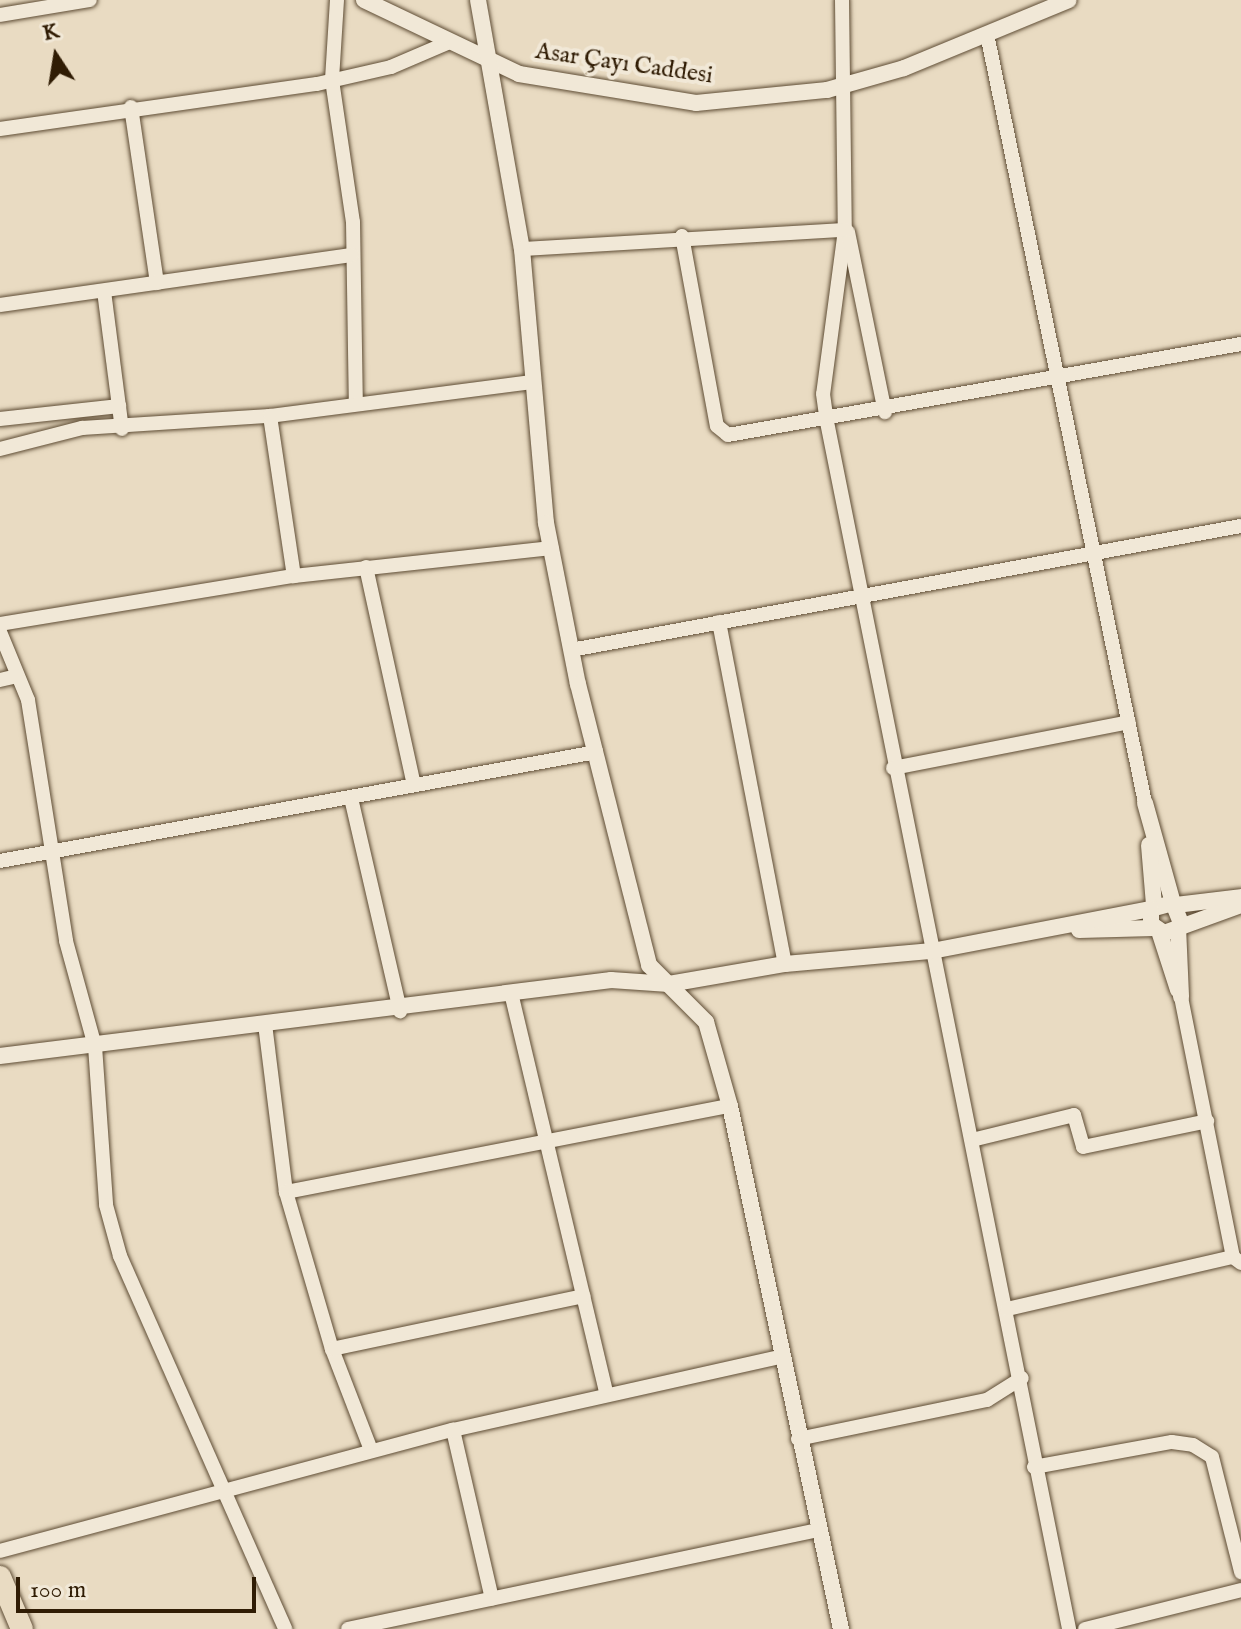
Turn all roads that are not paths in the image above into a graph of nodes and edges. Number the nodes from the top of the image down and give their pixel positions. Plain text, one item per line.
1 (5, 0) edge
2 (90, 0) edge
3 (337, 0) edge
4 (364, 0) edge
5 (478, 0) edge
6 (842, 0) edge
7 (1069, 0) edge
8 (0, 12) edge
9 (987, 34) junction
10 (447, 43) junction
11 (492, 63) junction
12 (332, 80) junction
13 (848, 83) junction
14 (131, 107) junction
15 (0, 129) edge
16 (845, 223) junction
17 (682, 236) junction
18 (522, 249) junction
19 (351, 255) junction
20 (157, 283) junction
21 (104, 291) junction
22 (0, 305) edge
23 (1241, 344) edge
24 (531, 382) junction
25 (1056, 382) junction
26 (356, 404) junction
27 (119, 406) junction
28 (885, 412) junction
29 (270, 416) junction
30 (0, 419) edge
31 (827, 422) junction
32 (122, 429) junction
33 (0, 449) edge
34 (1241, 526) edge
35 (551, 548) junction
36 (1094, 551) junction
37 (366, 567) junction
38 (294, 576) junction
39 (860, 596) junction
40 (719, 622) junction
41 (0, 624) edge
42 (0, 632) edge
43 (571, 650) junction
44 (17, 676) junction
45 (0, 680) edge
46 (1129, 722) junction
47 (596, 752) junction
48 (893, 768) junction
49 (414, 785) junction
50 (351, 798) junction
51 (1145, 803) junction
52 (49, 853) junction
53 (0, 861) edge
54 (1241, 897) edge
55 (1175, 904) junction
56 (1241, 905) edge
57 (1153, 907) junction
58 (1179, 925) junction
59 (1069, 929) junction
60 (1156, 930) junction
61 (932, 951) junction
62 (785, 964) junction
63 (669, 984) junction
64 (512, 997) junction
65 (1181, 997) junction
66 (400, 1011) junction
67 (265, 1024) junction
68 (95, 1046) junction
69 (0, 1056) edge
70 (730, 1106) junction
71 (1207, 1121) junction
72 (972, 1140) junction
73 (548, 1142) junction
74 (286, 1192) junction
75 (1237, 1260) edge
76 (583, 1296) junction
77 (1007, 1309) junction
78 (332, 1349) junction
79 (780, 1357) junction
80 (1022, 1378) junction
81 (606, 1392) junction
82 (453, 1430) junction
83 (798, 1439) junction
84 (371, 1450) junction
85 (1034, 1467) junction
86 (225, 1487) junction
87 (818, 1530) junction
88 (0, 1551) edge
89 (1241, 1572) edge
90 (0, 1577) edge
91 (1241, 1590) edge
92 (492, 1599) junction
93 (22, 1629) edge
94 (285, 1629) edge
95 (348, 1629) edge
96 (841, 1629) edge
97 (1069, 1629) edge
98 (1085, 1629) edge

1 - 8 street
2 - 8 street
3 - 12 street
4 - 10 street, Asar Çayı Caddesi
5 - 11 street
6 - 13 street
7 - 9 street, Asar Çayı Caddesi
9 - 13 street, Asar Çayı Caddesi
9 - 25 street
10 - 11 street, Asar Çayı Caddesi
10 - 12 street
11 - 13 street, Asar Çayı Caddesi
11 - 18 street
12 - 14 street
12 - 19 street
13 - 16 street
14 - 15 street
14 - 20 street
16 - 17 street
16 - 28 street
16 - 31 street
17 - 18 street
17 - 31 street
18 - 24 street
19 - 20 street
19 - 26 street
20 - 21 street
21 - 22 street
21 - 27 street
23 - 25 street
24 - 26 street
24 - 35 street
25 - 28 street
25 - 36 street
26 - 29 street
27 - 30 street
27 - 32 street
28 - 31 street
29 - 32 street
29 - 38 street
31 - 39 street
32 - 33 street
34 - 36 street
35 - 37 street
35 - 43 street
36 - 39 street
36 - 46 street
37 - 38 street
37 - 49 street
38 - 41 street
39 - 40 street
39 - 48 street
40 - 43 street
40 - 62 street
42 - 44 street
43 - 47 street
44 - 45 street
44 - 52 street
46 - 48 street
46 - 51 street
47 - 49 street
47 - 63 street
48 - 61 street
49 - 50 street
50 - 52 street
50 - 66 street
51 - 55 street
51 - 57 street
52 - 53 street
52 - 68 street
54 - 55 street
55 - 57 street
55 - 58 street
56 - 58 street
57 - 59 street
57 - 60 street
58 - 60 street
58 - 65 street
59 - 60 street
59 - 61 street
60 - 65 street
61 - 62 street
61 - 72 street
62 - 63 street
63 - 64 street
63 - 70 street
64 - 66 street
64 - 73 street
65 - 71 street
66 - 67 street
67 - 68 street
67 - 74 street
68 - 69 street
68 - 86 street
70 - 73 street
70 - 79 street
71 - 72 street
71 - 75 street
72 - 77 street
73 - 74 street
73 - 76 street
74 - 78 street
75 - 77 street
76 - 78 street
76 - 81 street
77 - 80 street
78 - 84 street
79 - 81 street
79 - 83 street
80 - 83 street
80 - 85 street
81 - 82 street
82 - 84 street
82 - 92 street
83 - 87 street
84 - 86 street
85 - 89 street
85 - 97 street
86 - 88 street
86 - 94 street
87 - 92 street
87 - 96 street
90 - 93 highway
91 - 98 street
92 - 95 street

